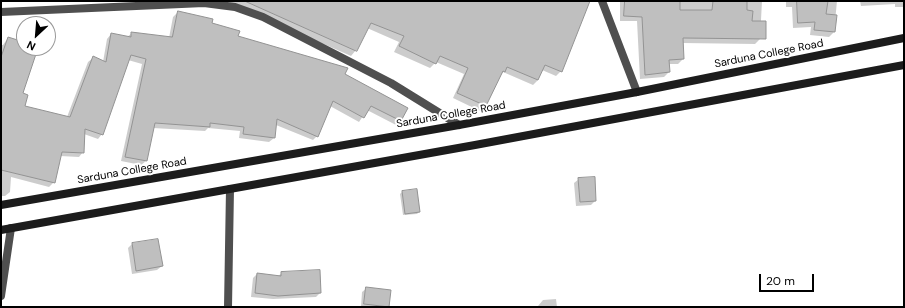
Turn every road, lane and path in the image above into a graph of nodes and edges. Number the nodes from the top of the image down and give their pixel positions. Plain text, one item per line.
1 (602, 1) edge
2 (1, 12) edge
3 (904, 38) edge
4 (904, 65) edge
5 (637, 92) junction
6 (459, 125) junction
7 (230, 189) junction
8 (1, 204) edge
9 (11, 228) junction
10 (1, 230) edge
11 (1, 296) edge
12 (228, 307) edge

1 - 5 street
2 - 6 street
3 - 5 street, Sarduna College Road
4 - 7 street
5 - 6 street, Sarduna College Road
6 - 8 street, Sarduna College Road
7 - 9 street
7 - 12 street
9 - 10 street
9 - 11 street

